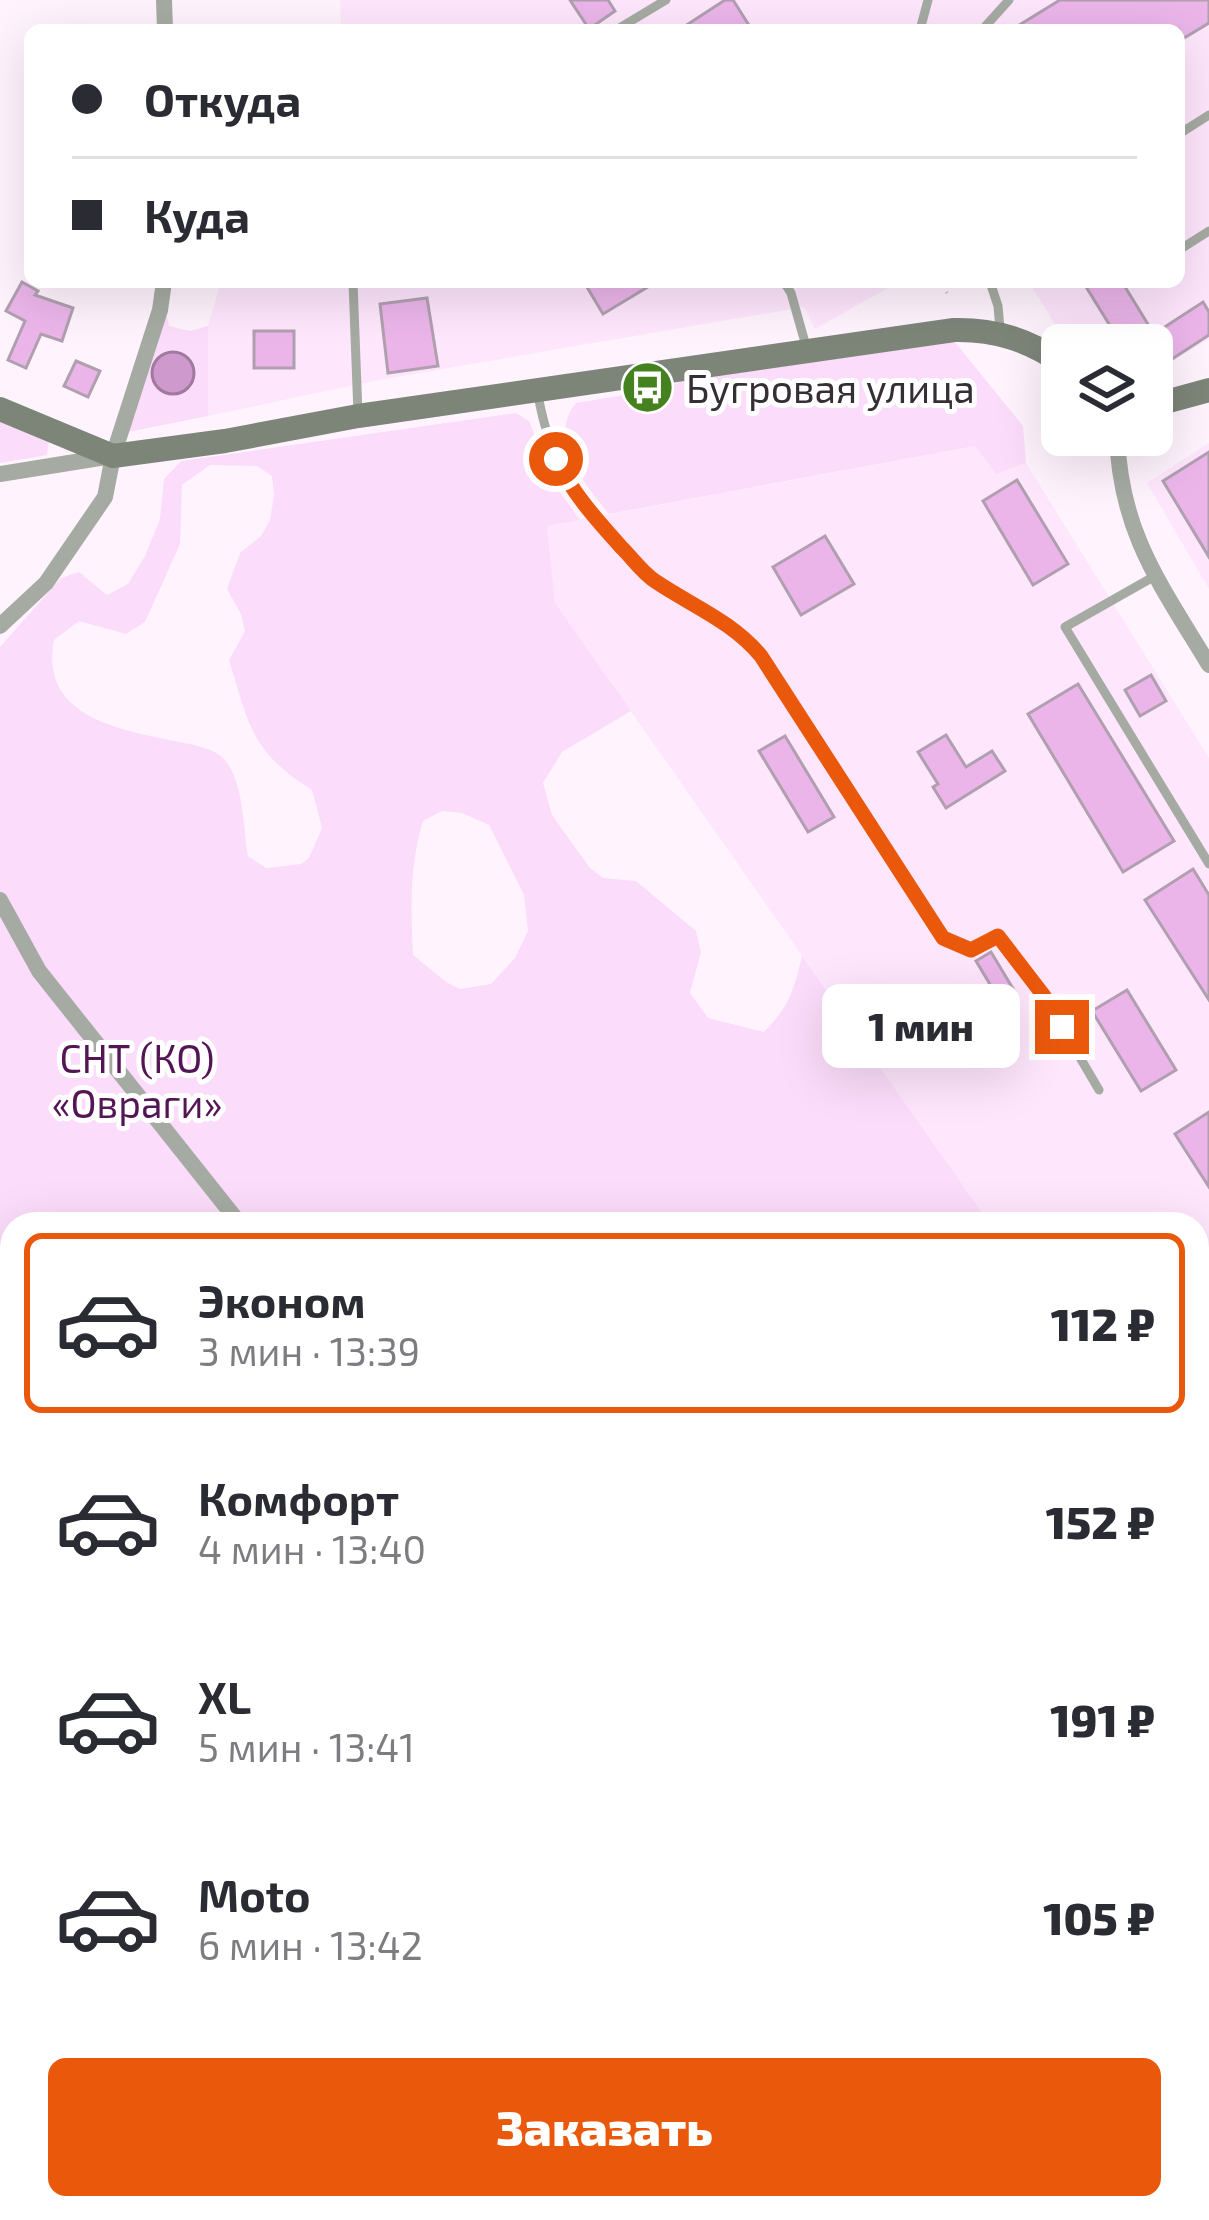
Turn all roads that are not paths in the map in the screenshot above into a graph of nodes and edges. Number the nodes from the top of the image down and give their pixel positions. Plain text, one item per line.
1 (666, 0) edge
2 (1009, 0) edge
3 (626, 24) edge
4 (987, 24) edge
5 (163, 288) edge
6 (353, 288) edge
7 (788, 288) edge
8 (992, 288) edge
9 (1001, 333) junction
10 (807, 351) junction
11 (1041, 351) edge
12 (537, 390) junction
13 (1209, 390) edge
14 (1173, 399) edge
15 (0, 409) edge
16 (358, 416) junction
17 (113, 456) junction
18 (1119, 456) edge
19 (0, 474) edge
20 (1156, 576) junction
21 (0, 626) edge
22 (1209, 665) edge
23 (1209, 864) edge
24 (0, 900) edge
25 (1099, 1090) dead end
26 (231, 1212) edge

1 - 3 lane
2 - 4 lane
5 - 17 street
6 - 16 lane
7 - 10 lane
8 - 9 lane
9 - 10 street
9 - 11 street
10 - 12 street
12 - 16 street
12 - 25 lane
13 - 14 street
15 - 17 street
16 - 17 street
17 - 19 street
17 - 21 street
18 - 20 street
20 - 22 street
20 - 23 lane
24 - 26 street

